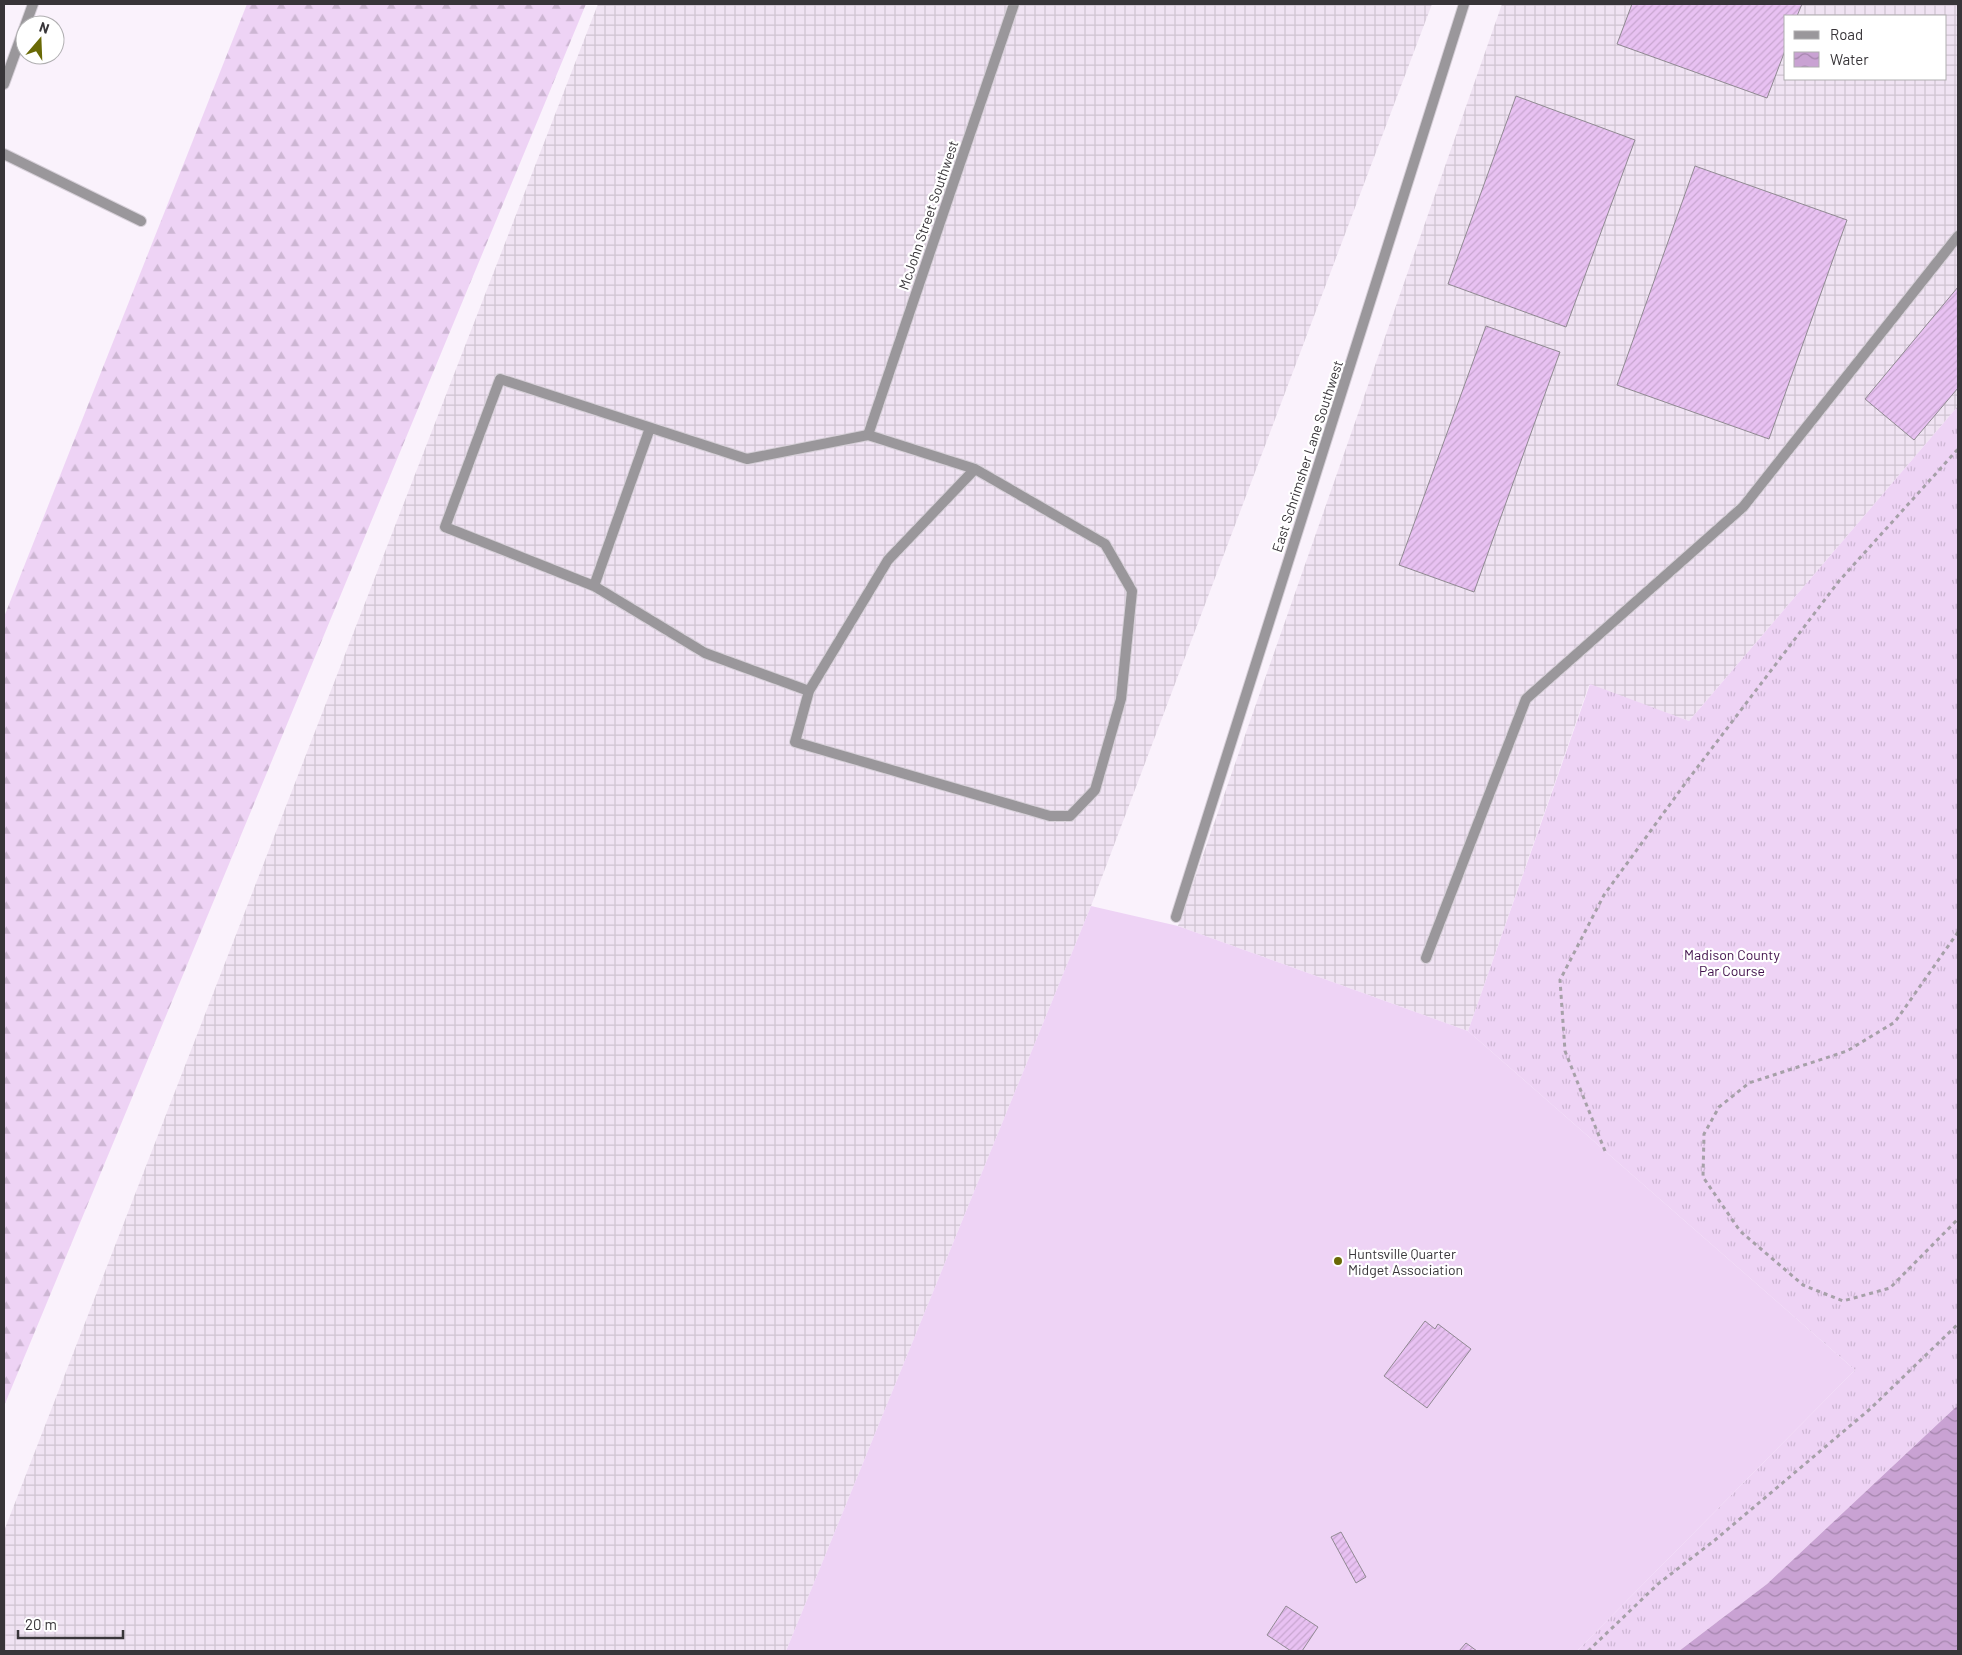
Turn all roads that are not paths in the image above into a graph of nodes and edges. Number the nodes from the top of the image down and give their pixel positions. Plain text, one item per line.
1 (33, 4) edge
2 (1014, 4) edge
3 (1464, 4) edge
4 (4, 84) edge
5 (4, 154) edge
6 (141, 221) dead end
7 (1958, 236) edge
8 (650, 428) junction
9 (868, 435) junction
10 (975, 469) junction
11 (594, 586) junction
12 (809, 691) junction
13 (1176, 918) dead end
14 (1426, 958) dead end

1 - 4 street
2 - 9 street, McJohn Street Southwest
3 - 13 street, East Schrimsher Lane Southwest
5 - 6 street
7 - 14 street
8 - 9 street
8 - 11 street
8 - 11 street
9 - 10 street
10 - 12 street
10 - 12 street
11 - 12 street

